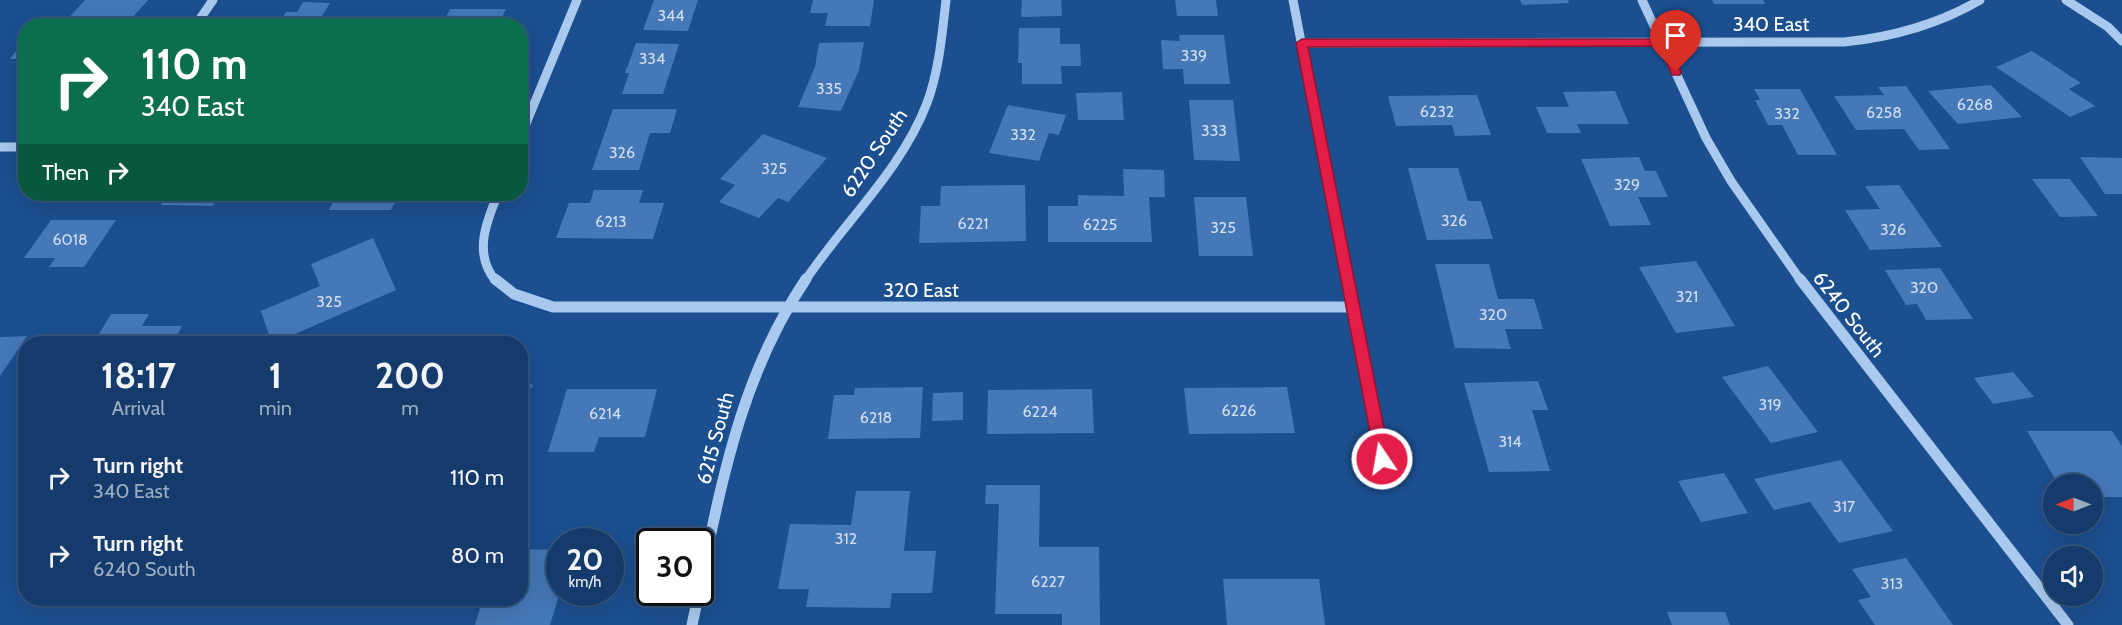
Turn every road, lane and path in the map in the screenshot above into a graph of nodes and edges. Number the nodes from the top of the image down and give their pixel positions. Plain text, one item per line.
1 (213, 0) edge
2 (577, 0) edge
3 (946, 0) edge
4 (1293, 0) edge
5 (1642, 0) edge
6 (1980, 0) edge
7 (2066, 0) edge
8 (201, 18) edge
9 (2122, 41) edge
10 (1302, 43) junction
11 (1663, 43) junction
12 (528, 119) edge
13 (0, 147) edge
14 (18, 147) edge
15 (496, 201) edge
16 (1352, 307) junction
17 (788, 308) junction
18 (1382, 459) dead end
19 (712, 528) edge
20 (696, 606) edge
21 (692, 625) edge
22 (2068, 625) edge

1 - 8 street
2 - 12 street
3 - 17 street, 6220 South
4 - 10 street
5 - 11 street, 6240 South
6 - 11 street, 340 East
7 - 9 street
10 - 11 street, 340 East
10 - 16 street
11 - 22 street, 6240 South
13 - 14 street
15 - 17 street, 320 East
16 - 17 street, 320 East
16 - 18 street
17 - 19 street, 6215 South
20 - 21 street

